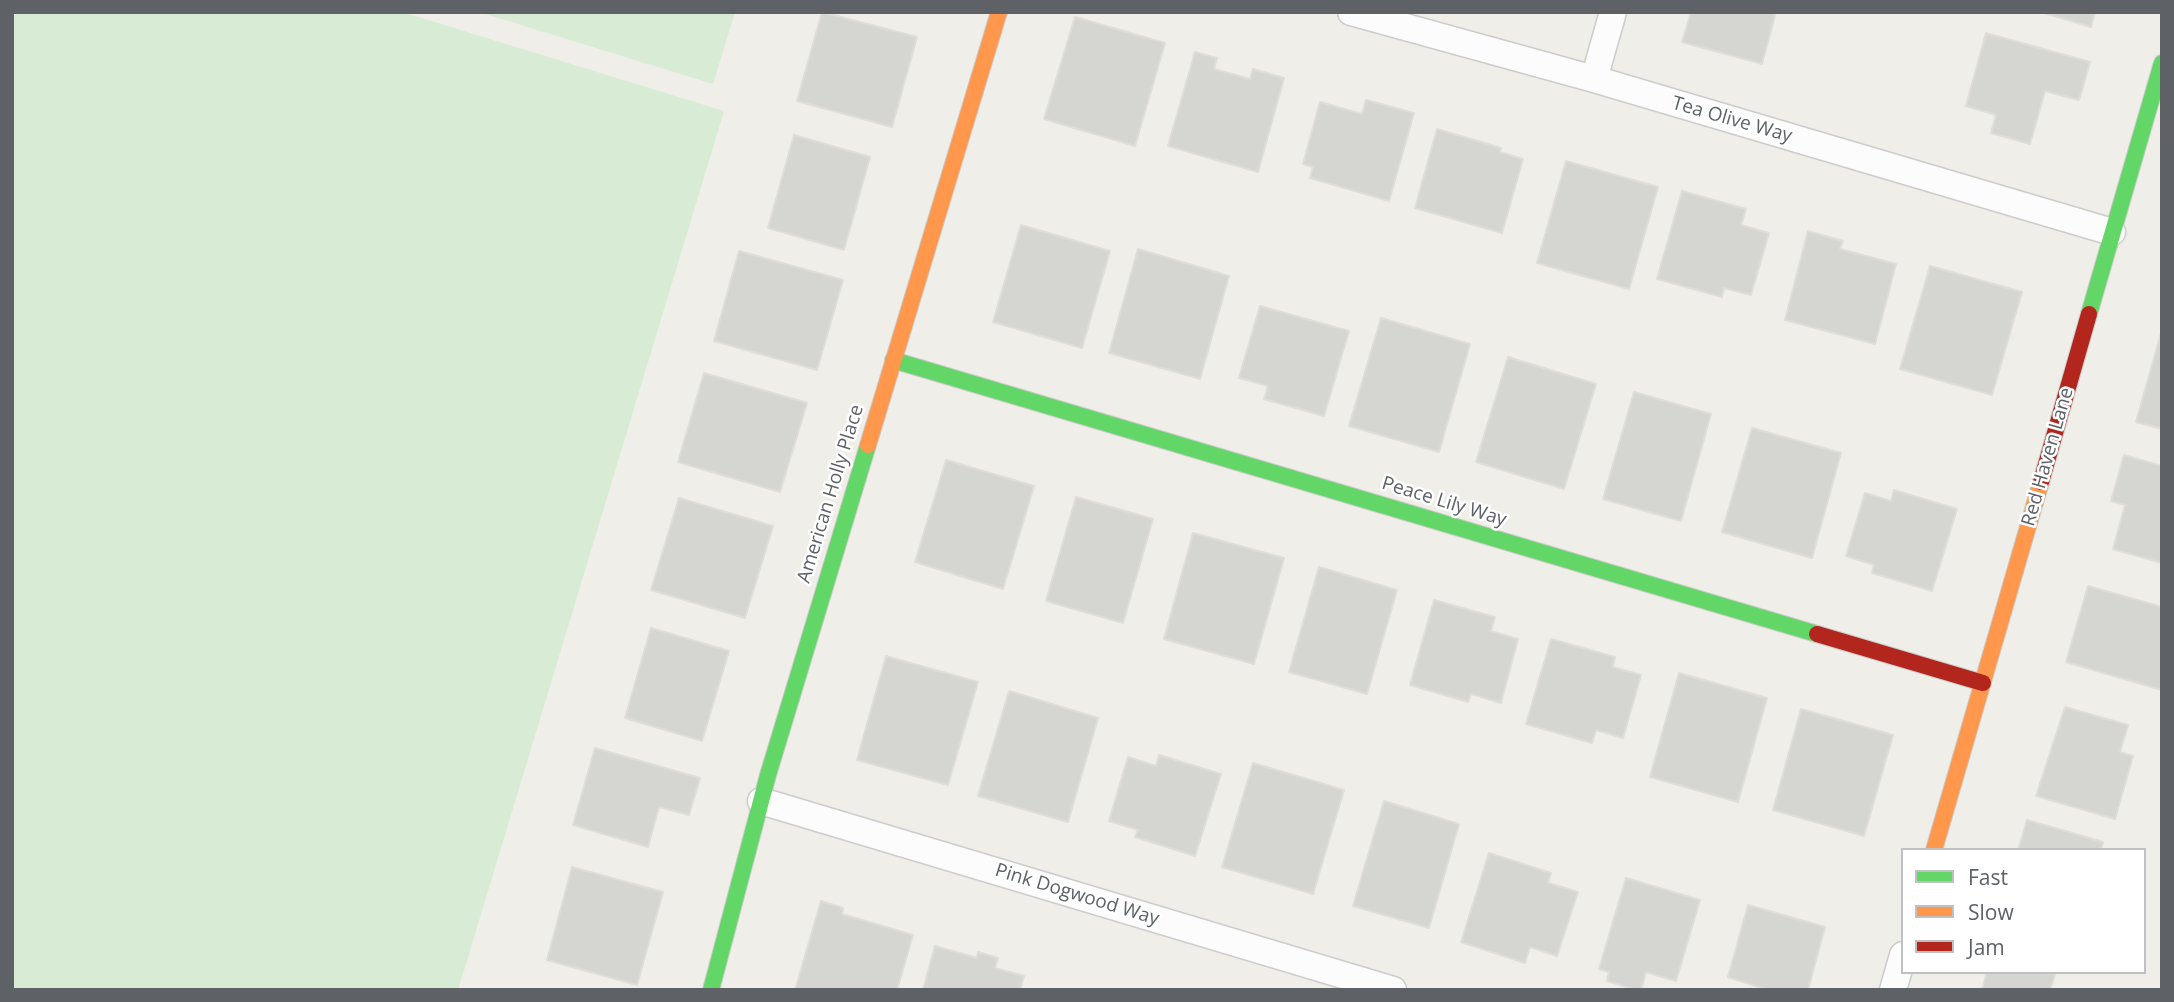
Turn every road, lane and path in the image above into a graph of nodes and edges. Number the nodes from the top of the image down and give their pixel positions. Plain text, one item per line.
1 (999, 12) edge
2 (1351, 12) edge
3 (1613, 12) edge
4 (2162, 63) edge
5 (1594, 79) junction
6 (2112, 232) junction
7 (893, 360) junction
8 (1983, 683) junction
9 (761, 801) junction
10 (1935, 848) edge
11 (1901, 961) edge
12 (711, 990) edge
13 (1393, 990) edge
14 (1892, 990) edge

1 - 7 street, American Holly Place
2 - 5 street, Tea Olive Way
3 - 5 street
4 - 6 street, Red Haven Lane
5 - 6 street, Tea Olive Way
6 - 8 street, Red Haven Lane
7 - 8 street, Peace Lily Way
7 - 9 street, American Holly Place
8 - 10 street, Red Haven Lane
9 - 12 street, American Holly Place
9 - 13 street, Pink Dogwood Way
11 - 14 street

